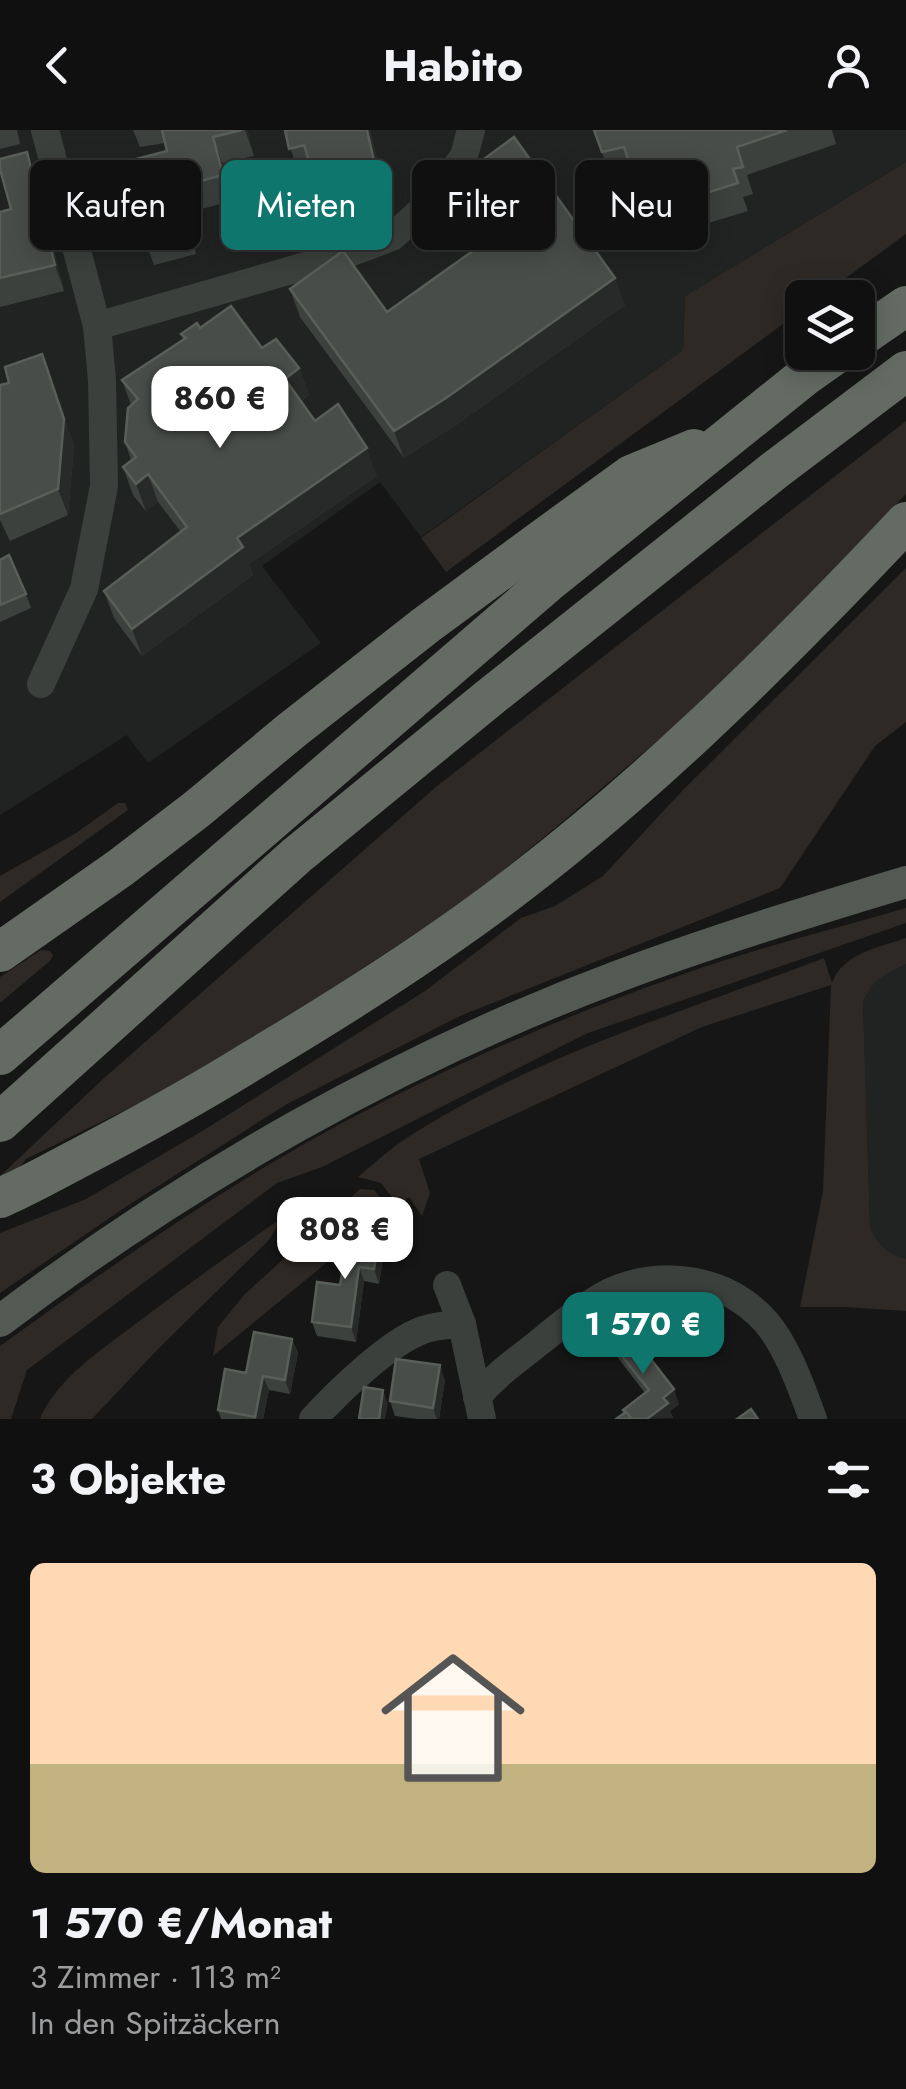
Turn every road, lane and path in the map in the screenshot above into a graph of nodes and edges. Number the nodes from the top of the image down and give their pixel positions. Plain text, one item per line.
1 (45, 130) edge
2 (471, 130) edge
3 (906, 306) edge
4 (97, 326) junction
5 (875, 327) edge
6 (813, 370) edge
7 (906, 372) edge
8 (734, 432) junction
9 (906, 522) edge
10 (41, 684) dead end
11 (906, 882) edge
12 (0, 952) edge
13 (0, 1055) edge
14 (0, 1122) edge
15 (0, 1198) edge
16 (446, 1285) dead end
17 (0, 1321) edge
18 (462, 1324) junction
19 (480, 1408) edge
20 (314, 1419) edge
21 (813, 1419) edge

1 - 4 street
2 - 4 street
3 - 5 highway
4 - 10 street
6 - 8 highway
7 - 14 highway
8 - 12 highway
8 - 13 highway
9 - 15 highway
11 - 17 main road
16 - 18 street
18 - 19 street
18 - 20 street
19 - 21 street

